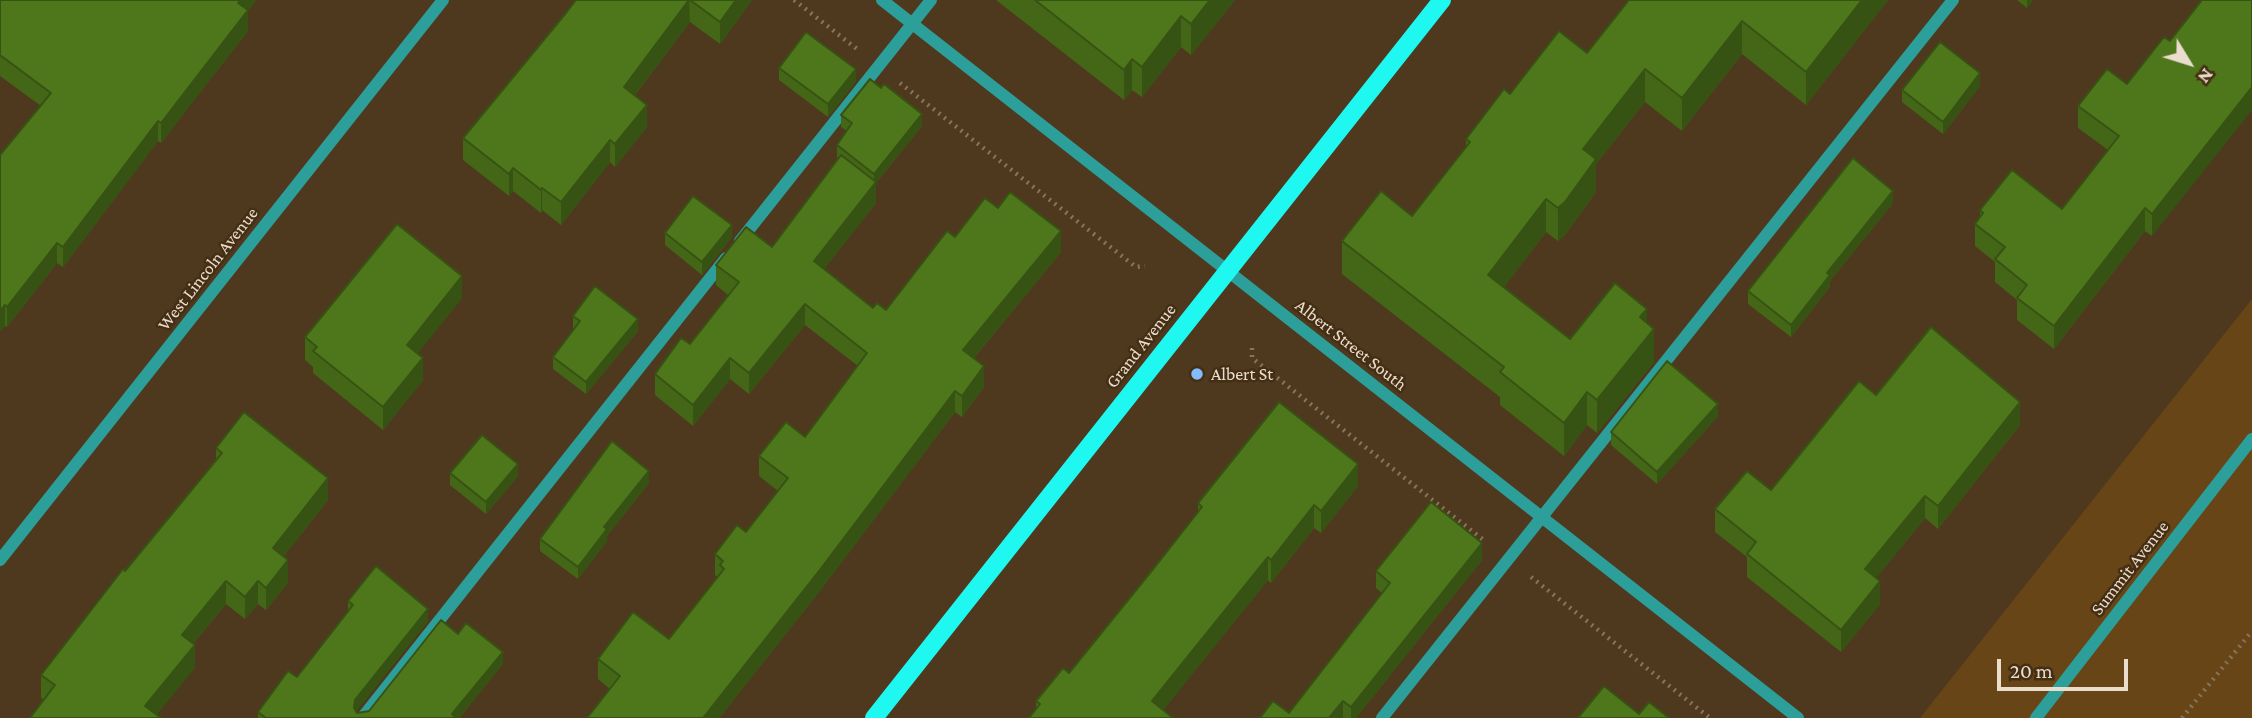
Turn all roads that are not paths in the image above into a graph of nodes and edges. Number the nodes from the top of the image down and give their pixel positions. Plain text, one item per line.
1 (443, 0) edge
2 (882, 0) edge
3 (930, 0) edge
4 (1442, 0) edge
5 (1953, 0) edge
6 (912, 23) junction
7 (1227, 271) junction
8 (2252, 439) edge
9 (1542, 517) junction
10 (0, 560) edge
11 (362, 718) edge
12 (874, 718) edge
13 (1382, 718) edge
14 (1798, 718) edge
15 (2036, 718) edge

1 - 10 street, West Lincoln Avenue
2 - 6 street, Albert Street South
3 - 6 street
4 - 7 main road, Grand Avenue
5 - 9 street
6 - 7 street, Albert Street South
6 - 11 street
7 - 9 street, Albert Street South
7 - 12 main road, Grand Avenue
8 - 15 street, Summit Avenue
9 - 13 street
9 - 14 street, Albert Street South

